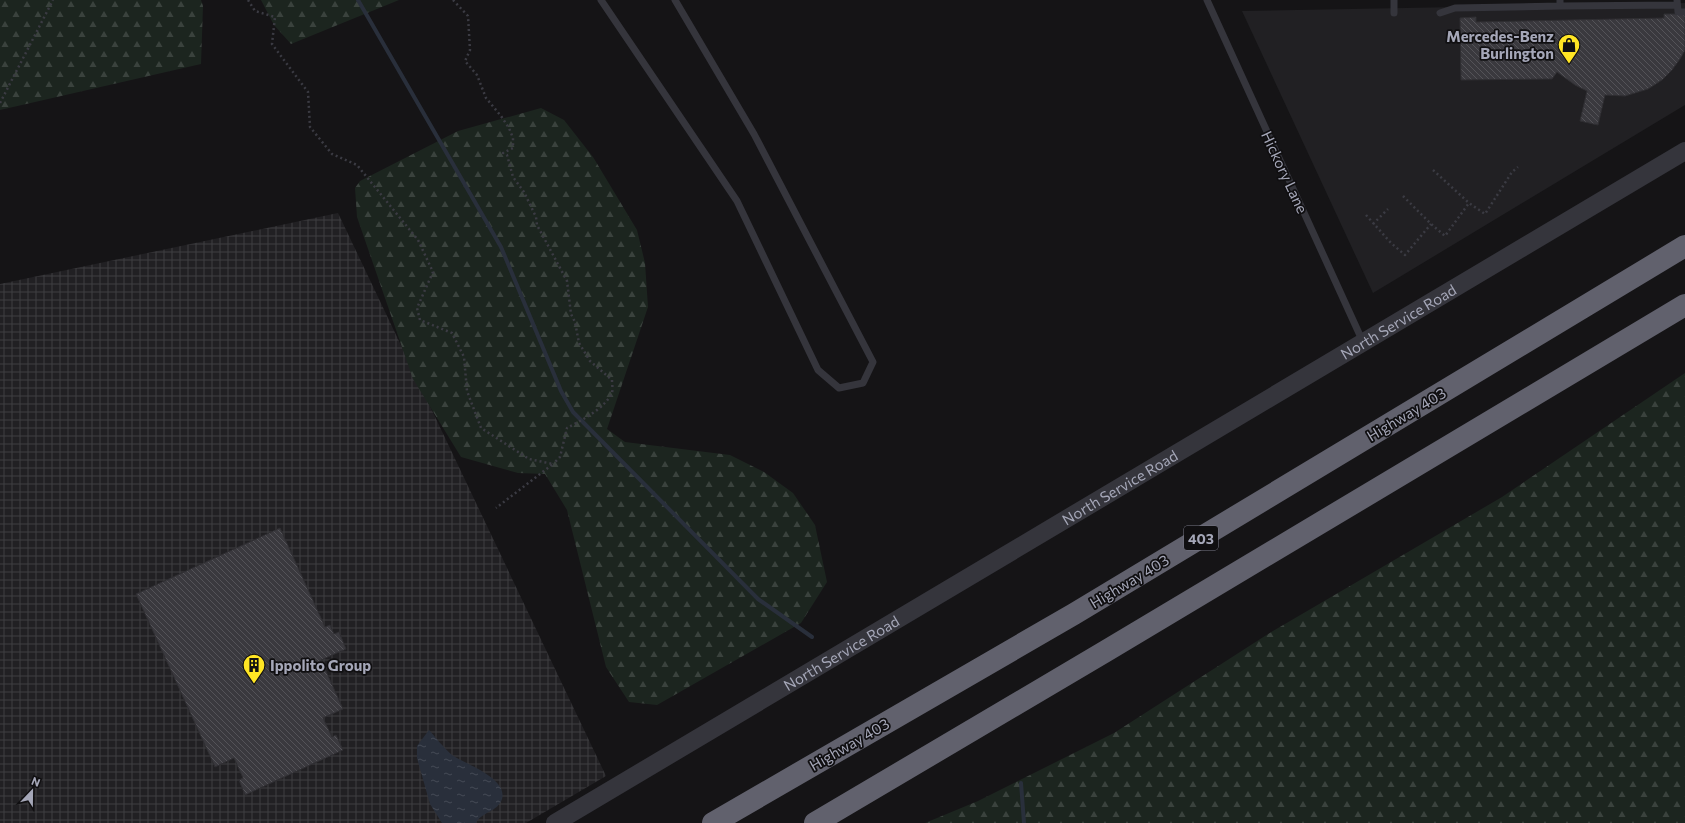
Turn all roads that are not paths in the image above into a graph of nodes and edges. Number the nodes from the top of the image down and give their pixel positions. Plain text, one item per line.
1 (601, 0) edge
2 (675, 0) edge
3 (1207, 0) edge
4 (1394, 0) edge
5 (1560, 3) edge
6 (1677, 3) edge
7 (1685, 12) edge
8 (1394, 13) dead end
9 (1440, 13) dead end
10 (1685, 151) edge
11 (1685, 246) edge
12 (1685, 305) edge
13 (1364, 344) junction
14 (555, 823) edge
15 (713, 823) edge
16 (815, 823) edge

1 - 2 lane
3 - 13 lane, Hickory Lane
4 - 8 lane
5 - 6 lane
5 - 9 lane
6 - 7 lane
10 - 13 street, North Service Road
11 - 15 highway, Highway 403 / 403
12 - 16 highway
13 - 14 street, North Service Road

